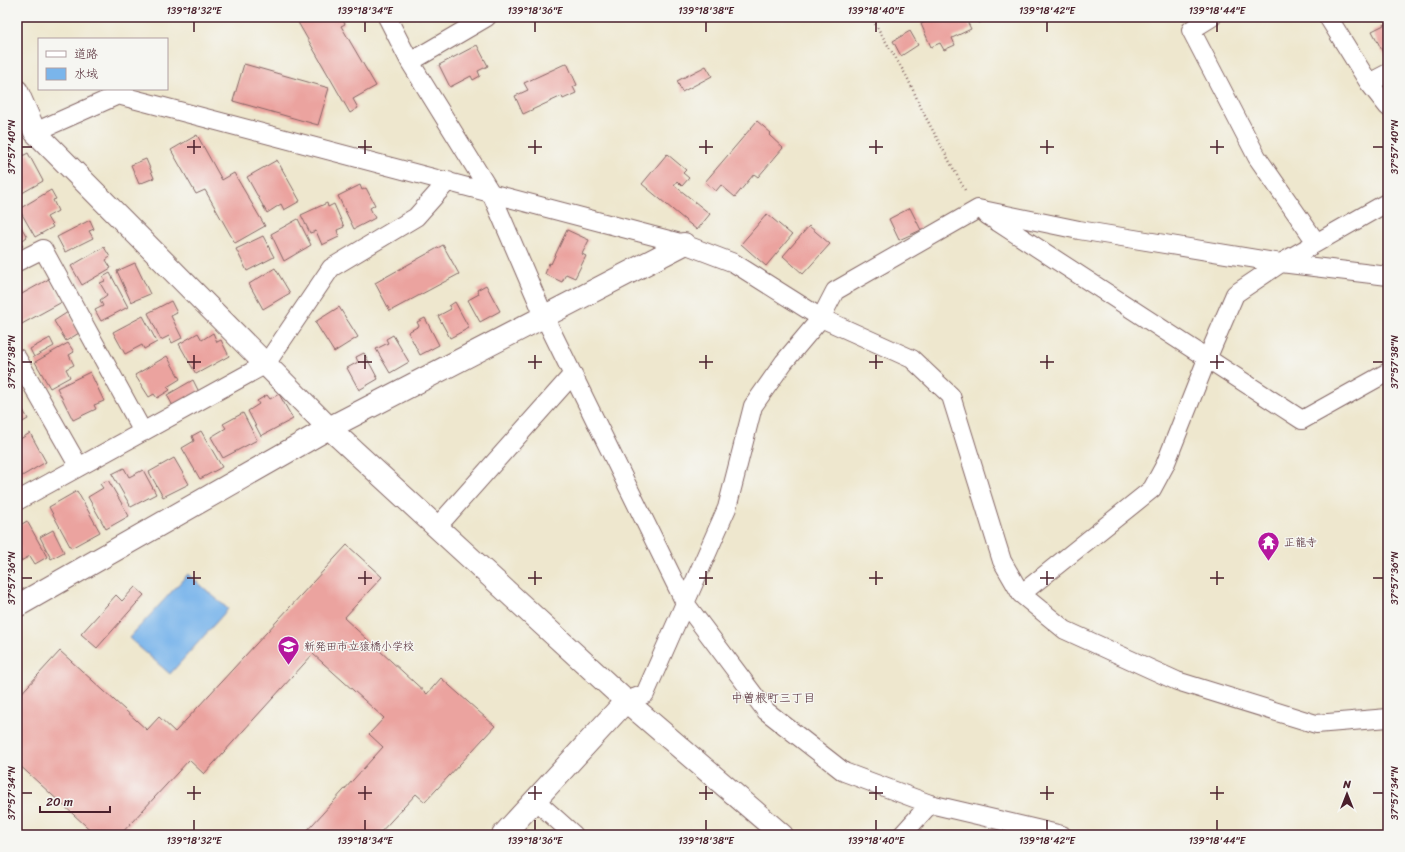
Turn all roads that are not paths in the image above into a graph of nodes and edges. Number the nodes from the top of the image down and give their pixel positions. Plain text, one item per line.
1 (387, 17) edge
2 (487, 17) edge
3 (1212, 17) edge
4 (1328, 17) edge
5 (410, 62) junction
6 (1388, 73) edge
7 (1369, 83) junction
8 (19, 103) edge
9 (1388, 107) edge
10 (35, 132) junction
11 (448, 182) junction
12 (491, 193) junction
13 (1388, 202) edge
14 (978, 209) junction
15 (1316, 242) junction
16 (684, 244) junction
17 (17, 262) edge
18 (1281, 262) junction
19 (1388, 276) edge
20 (544, 316) junction
21 (821, 318) junction
22 (17, 358) edge
23 (1207, 359) junction
24 (266, 364) junction
25 (1388, 372) edge
26 (572, 374) junction
27 (329, 428) junction
28 (144, 432) junction
29 (79, 467) junction
30 (17, 501) edge
31 (437, 527) junction
32 (1021, 594) junction
33 (686, 603) junction
34 (17, 606) edge
35 (626, 701) junction
36 (1388, 718) edge
37 (535, 800) junction
38 (930, 804) junction
39 (502, 835) edge
40 (574, 835) edge
41 (782, 835) edge
42 (902, 835) edge
43 (1062, 835) edge

1 - 5 street
2 - 5 street
3 - 15 street
4 - 7 street
5 - 12 street
6 - 7 street
7 - 9 street
8 - 10 street
10 - 11 street
10 - 24 street
11 - 12 street
11 - 24 street
12 - 16 street
12 - 20 street
13 - 15 street
14 - 18 street
14 - 21 street
14 - 23 street
15 - 18 street
16 - 20 street
16 - 21 street
17 - 28 street
18 - 19 street
18 - 23 street
20 - 26 street
20 - 27 street
21 - 32 street
21 - 33 street
22 - 29 street
23 - 25 street
23 - 32 street
24 - 27 street
24 - 28 street
26 - 31 street
26 - 33 street
27 - 31 street
27 - 34 street
28 - 29 street
29 - 30 street
31 - 35 street
32 - 36 street
33 - 35 street
33 - 38 street
35 - 37 street
35 - 41 street
37 - 39 street
37 - 40 street
38 - 42 street
38 - 43 street

